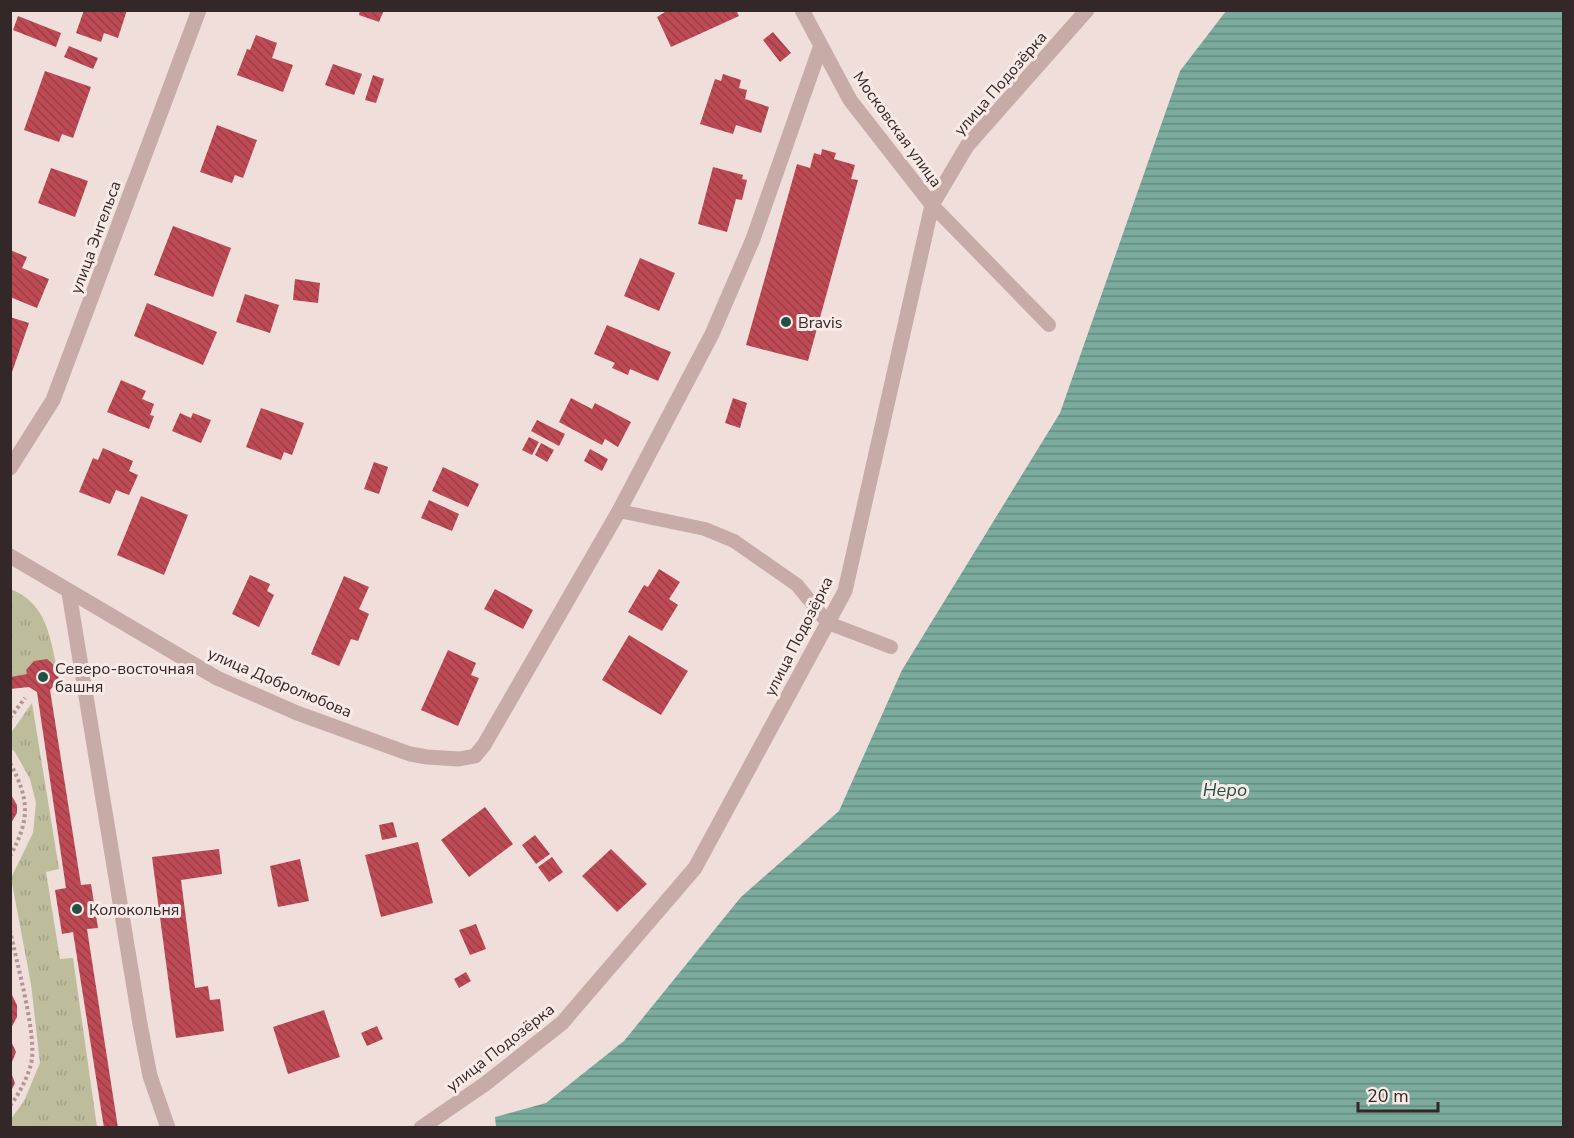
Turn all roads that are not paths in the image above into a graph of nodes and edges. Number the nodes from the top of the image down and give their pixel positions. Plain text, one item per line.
1 (199, 10) edge
2 (802, 10) edge
3 (1087, 10) edge
4 (820, 48) junction
5 (932, 206) junction
6 (1049, 325) dead end
7 (10, 468) edge
8 (619, 510) junction
9 (10, 556) edge
10 (69, 593) junction
11 (828, 623) junction
12 (891, 647) dead end
13 (168, 1128) edge
14 (420, 1128) edge

1 - 7 street, улица Энгельса
2 - 4 street, Московская улица
3 - 5 street, улица Подозёрка
4 - 5 street, Московская улица
4 - 8 street
5 - 6 lane
5 - 11 street, улица Подозёрка
8 - 10 street, улица Добролюбова
8 - 11 lane
9 - 10 street, улица Добролюбова
10 - 13 street
11 - 12 lane
11 - 14 street, улица Подозёрка

